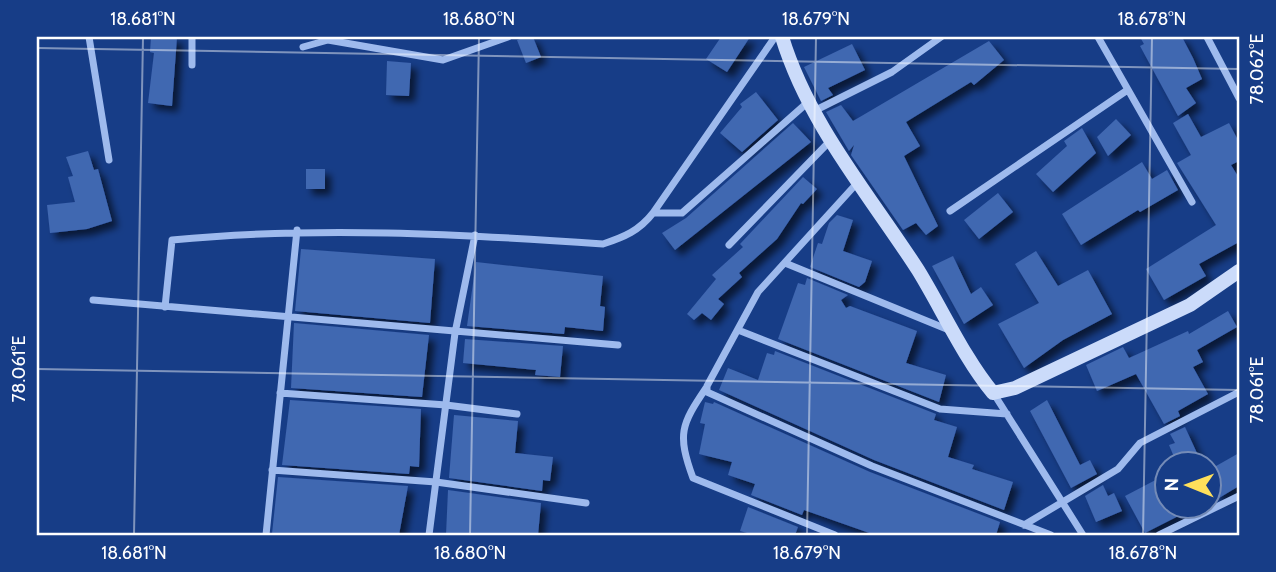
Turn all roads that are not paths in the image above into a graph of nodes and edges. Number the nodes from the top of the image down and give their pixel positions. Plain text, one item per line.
1 (89, 37) edge
2 (192, 37) edge
3 (508, 37) edge
4 (775, 37) edge
5 (782, 37) edge
6 (941, 37) edge
7 (1098, 37) edge
8 (1207, 37) edge
9 (303, 47) dead end
10 (192, 65) dead end
11 (1126, 91) junction
12 (1239, 99) edge
13 (810, 108) junction
14 (829, 142) junction
15 (109, 160) dead end
16 (858, 181) junction
17 (1192, 202) dead end
18 (950, 211) dead end
19 (653, 213) junction
20 (297, 230) junction
21 (475, 235) junction
22 (729, 245) dead end
23 (785, 263) junction
24 (1239, 272) edge
25 (93, 300) dead end
26 (166, 307) junction
27 (288, 317) junction
28 (738, 330) junction
29 (455, 332) junction
30 (956, 332) junction
31 (618, 345) dead end
32 (707, 386) junction
33 (1239, 392) edge
34 (280, 393) junction
35 (993, 393) junction
36 (446, 405) junction
37 (517, 414) dead end
38 (1007, 414) junction
39 (272, 470) junction
40 (436, 482) junction
41 (1239, 496) edge
42 (586, 503) dead end
43 (1063, 503) junction
44 (1024, 525) junction
45 (265, 535) edge
46 (429, 535) edge
47 (835, 535) edge
48 (1051, 535) edge
49 (1083, 535) edge
50 (1159, 535) edge

1 - 15 street
2 - 10 street
3 - 9 street
4 - 19 street
5 - 13 street
6 - 13 street
7 - 11 street
8 - 12 street
11 - 17 street
11 - 18 street
13 - 14 street
13 - 19 street
14 - 16 street
14 - 22 street
16 - 23 street
16 - 30 street
19 - 21 street
20 - 21 street
20 - 26 street
20 - 27 street
21 - 29 street
23 - 28 street
23 - 30 street
24 - 35 street
25 - 26 street
26 - 27 street
27 - 29 street
27 - 34 street
28 - 32 street
28 - 38 street
29 - 31 street
29 - 36 street
30 - 35 street
32 - 44 street
32 - 47 street
33 - 43 street
34 - 36 street
34 - 39 street
35 - 38 street
36 - 37 street
36 - 40 street
38 - 43 street
39 - 40 street
39 - 45 street
40 - 42 street
40 - 46 street
41 - 50 street
43 - 44 street
43 - 49 street
44 - 48 street

